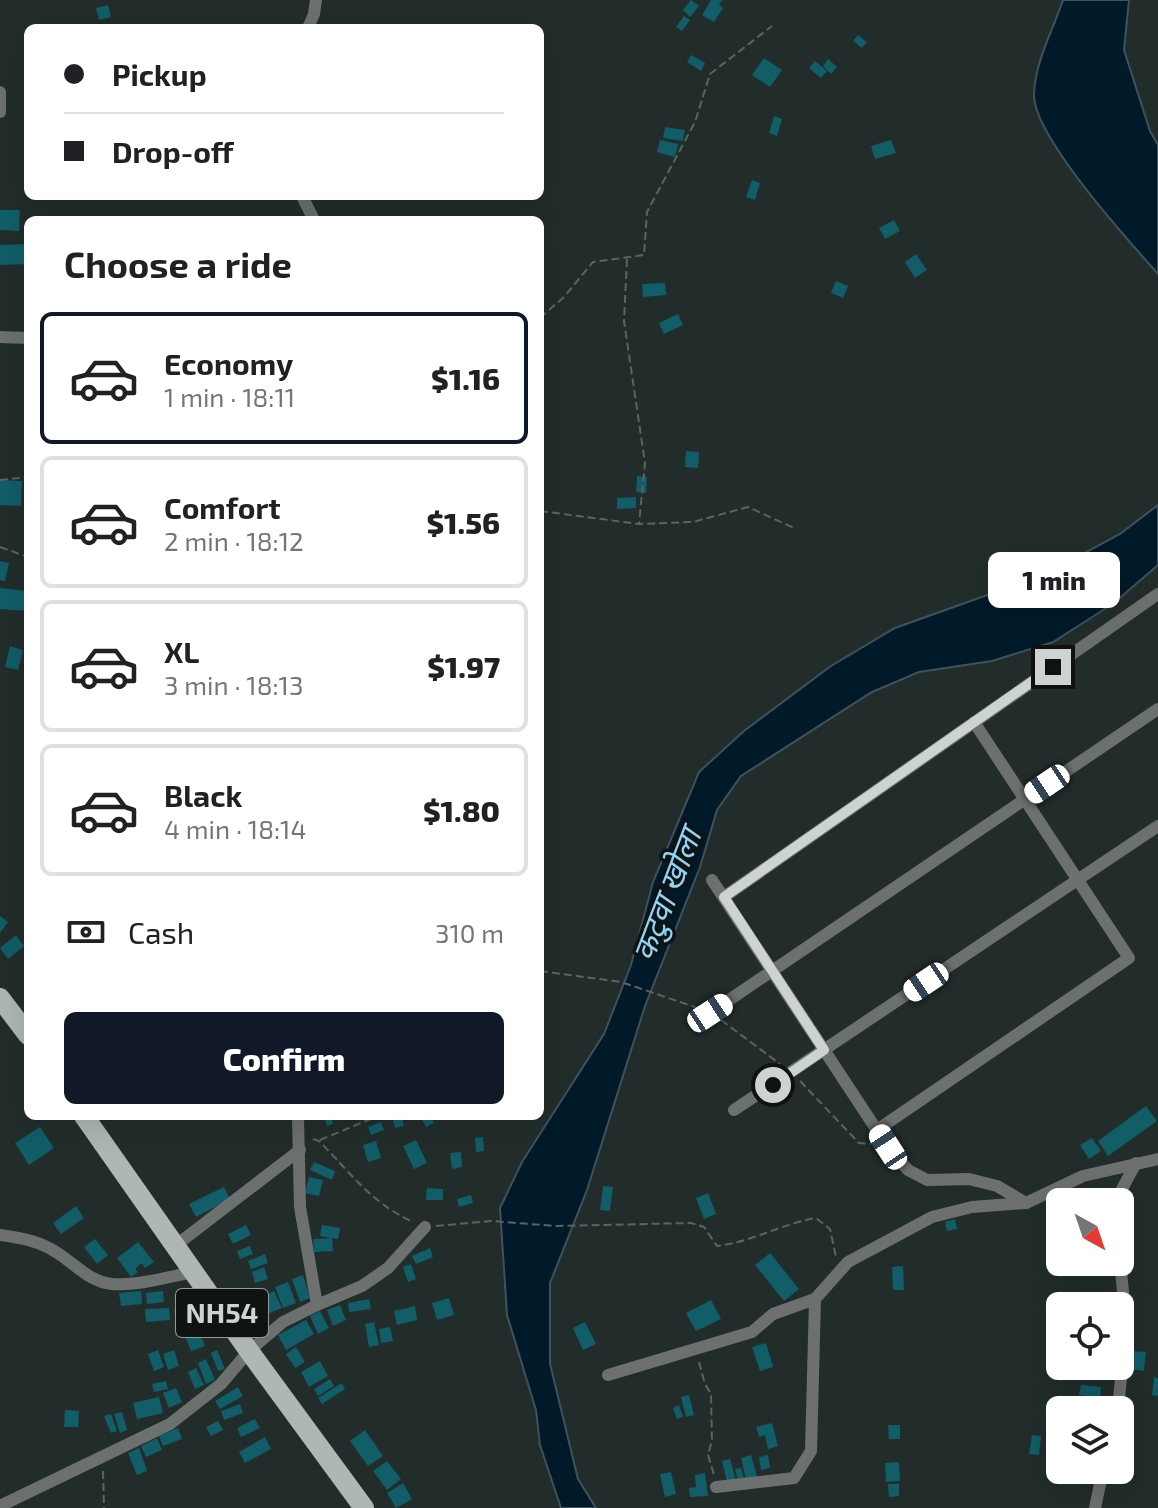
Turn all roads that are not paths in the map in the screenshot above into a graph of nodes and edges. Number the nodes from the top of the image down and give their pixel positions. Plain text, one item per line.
1 (316, 0) edge
2 (310, 24) edge
3 (0, 92) edge
4 (0, 112) edge
5 (0, 337) edge
6 (24, 338) edge
7 (1158, 594) edge
8 (1158, 709) edge
9 (974, 722) junction
10 (1025, 799) junction
11 (1158, 826) edge
12 (712, 880) dead end
13 (1078, 880) junction
14 (724, 897) junction
15 (773, 972) junction
16 (0, 998) edge
17 (710, 1013) road end
18 (24, 1030) edge
19 (824, 1050) junction
20 (734, 1110) dead end
21 (87, 1120) edge
22 (298, 1120) edge
23 (877, 1130) junction
24 (300, 1150) junction
25 (1158, 1159) edge
26 (1136, 1163) junction
27 (1123, 1188) edge
28 (1026, 1203) junction
29 (425, 1227) road end
30 (0, 1235) edge
31 (175, 1246) junction
32 (193, 1272) junction
33 (1121, 1276) edge
34 (815, 1299) junction
35 (317, 1305) junction
36 (249, 1351) junction
37 (608, 1375) dead end
38 (1119, 1396) edge
39 (1100, 1484) edge
40 (716, 1487) road end
41 (0, 1506) edge
42 (364, 1508) edge
43 (1095, 1508) edge

1 - 2 street
3 - 4 street
5 - 6 street
7 - 9 street
8 - 10 street
9 - 10 street
9 - 14 street
10 - 13 street
10 - 15 street
11 - 13 street
12 - 14 street
13 - 19 street
13 - 23 street
14 - 15 street
15 - 17 street
15 - 19 street
16 - 18 main road
19 - 20 street
19 - 23 street
21 - 31 main road, NH54
22 - 24 street
23 - 28 street
24 - 31 street
24 - 35 street
25 - 26 street
26 - 27 street
26 - 28 street
28 - 34 street
29 - 35 street
30 - 32 street
31 - 32 main road, NH54
32 - 36 main road, NH54
33 - 38 street
34 - 37 street
34 - 40 street
35 - 36 street
36 - 41 street
36 - 42 main road, NH54
39 - 43 street

